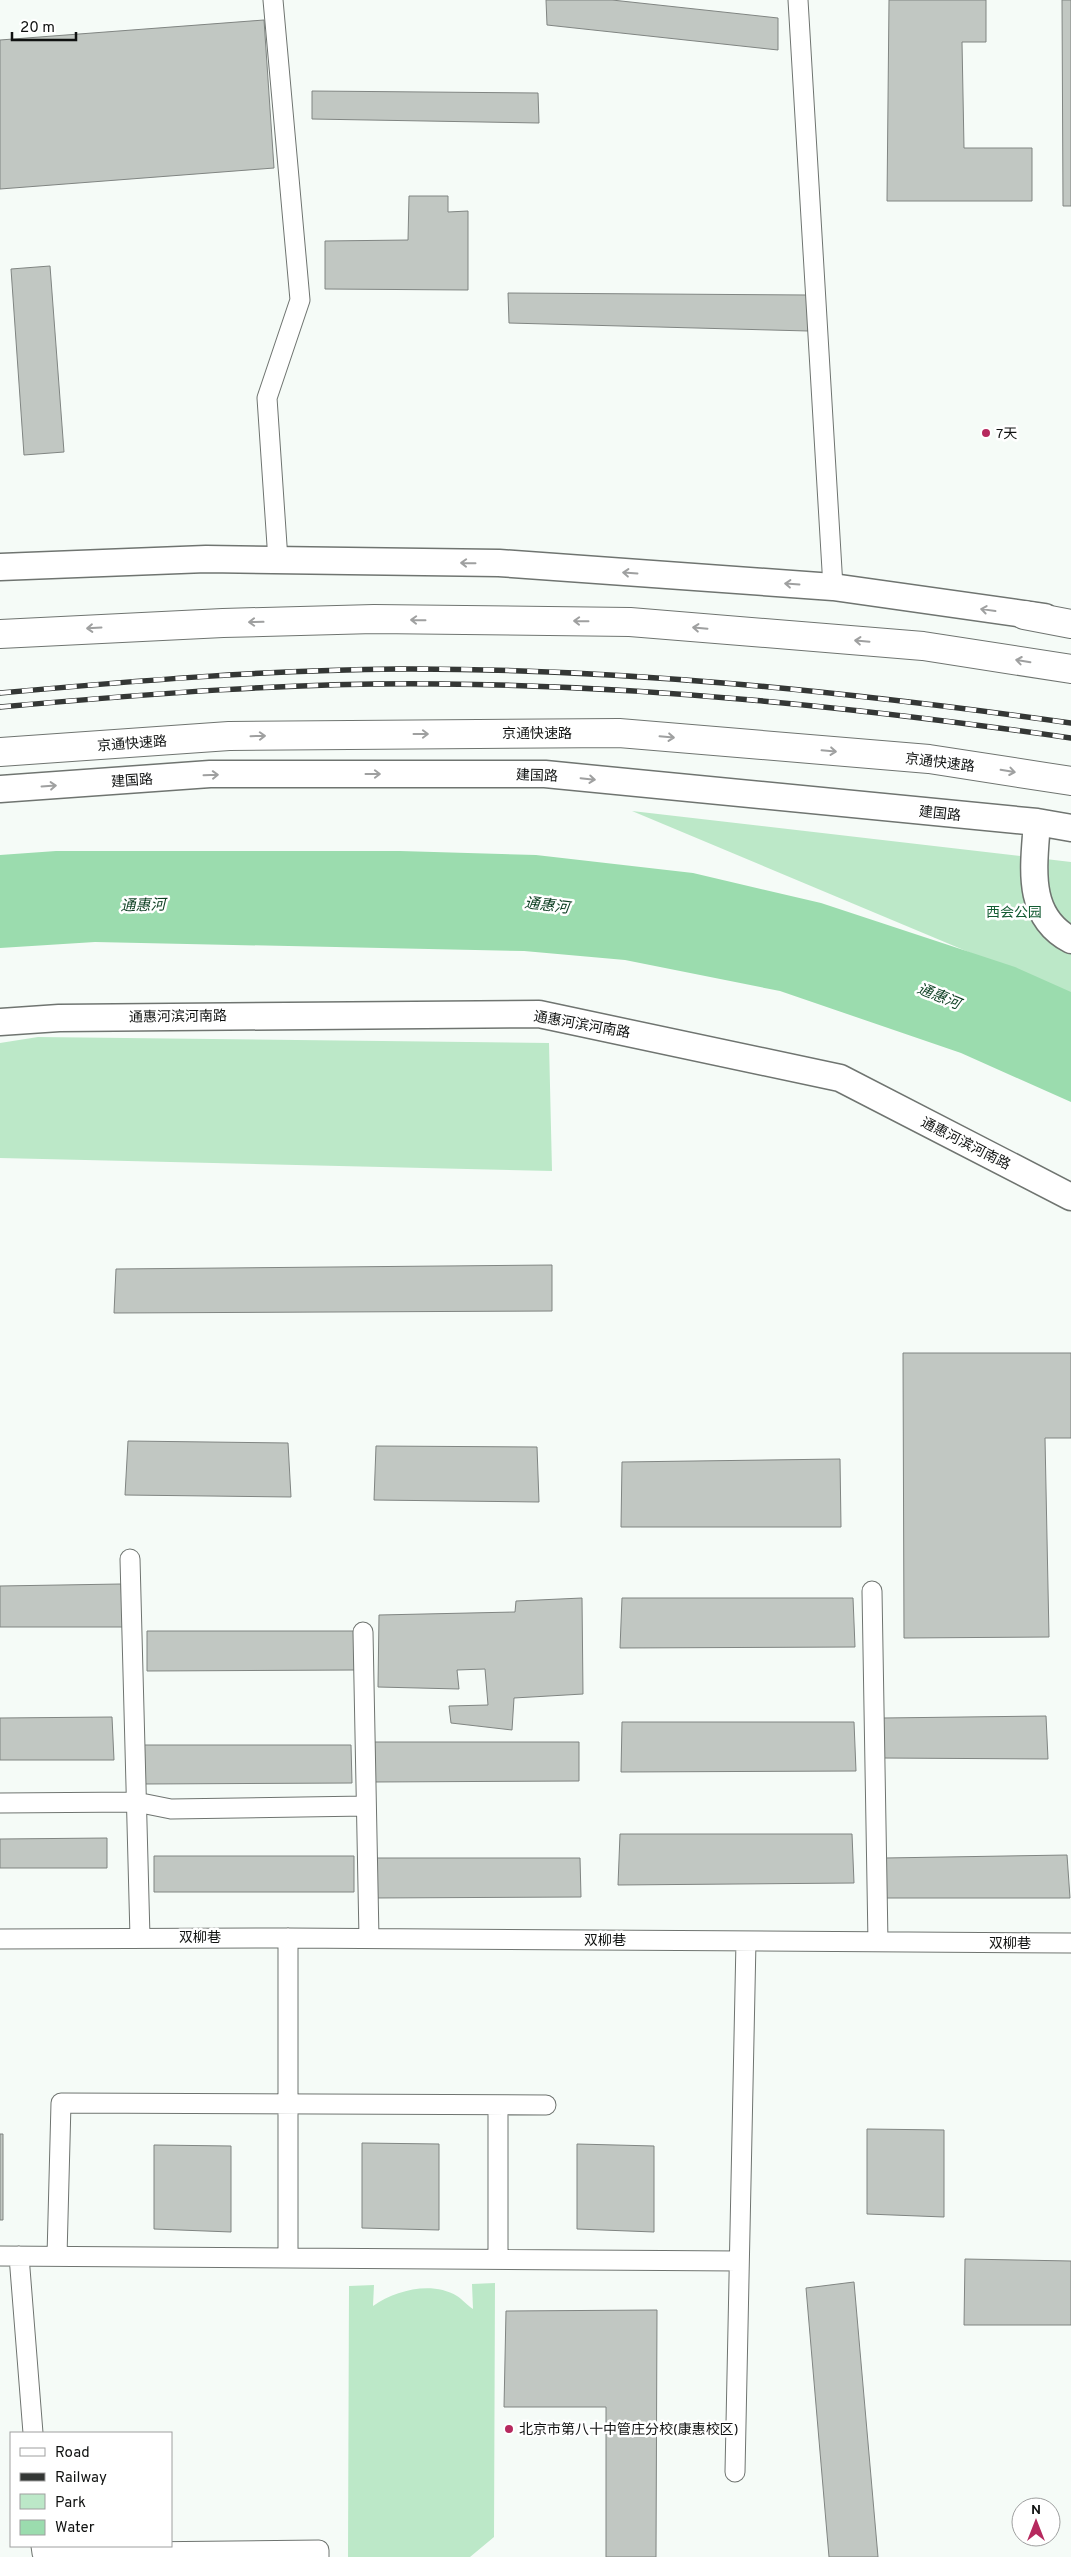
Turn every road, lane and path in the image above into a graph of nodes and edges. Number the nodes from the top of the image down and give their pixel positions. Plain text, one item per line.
1 (273, 0) edge
2 (798, 0) edge
3 (278, 560) junction
4 (0, 567) edge
5 (833, 587) junction
6 (1024, 615) junction
7 (1071, 619) edge
8 (1071, 624) edge
9 (0, 634) edge
10 (1071, 669) edge
11 (0, 752) edge
12 (1071, 781) edge
13 (0, 789) edge
14 (1037, 822) junction
15 (1071, 828) edge
16 (1071, 940) edge
17 (0, 1022) edge
18 (1071, 1197) edge
19 (130, 1559) dead end
20 (872, 1592) dead end
21 (363, 1632) dead end
22 (136, 1802) junction
23 (0, 1803) edge
24 (366, 1806) junction
25 (140, 1937) junction
26 (288, 1938) junction
27 (369, 1938) junction
28 (0, 1939) edge
29 (746, 1941) junction
30 (878, 1942) junction
31 (1071, 1943) edge
32 (288, 2104) junction
33 (498, 2105) junction
34 (546, 2105) dead end
35 (0, 2256) edge
36 (19, 2256) junction
37 (57, 2256) junction
38 (288, 2257) junction
39 (498, 2258) junction
40 (739, 2261) junction
41 (33, 2432) edge
42 (735, 2472) dead end
43 (41, 2547) edge
44 (320, 2557) edge

1 - 3 street
2 - 5 street
3 - 4 main road
5 -> 3 main road
6 -> 5 main road
6 - 7 main road
6 - 8 highway
10 -> 9 highway
11 -> 12 highway, 京通快速路
13 -> 14 main road, 建国路
14 - 15 main road, 建国路
14 - 16 main road
17 - 18 main road, 通惠河滨河南路
19 - 22 street
20 - 30 street
21 - 24 street
22 - 23 street
22 - 24 street
22 - 25 street
24 - 27 street
25 - 26 street, 双柳巷
25 - 28 street, 双柳巷
26 - 27 street, 双柳巷
26 - 32 street
27 - 29 street, 双柳巷
29 - 30 street, 双柳巷
29 - 40 street
30 - 31 street, 双柳巷
32 - 33 street
32 - 37 street
32 - 38 street
33 - 34 street
33 - 39 street
35 - 36 street
36 - 37 street
36 - 41 street
37 - 38 street
38 - 39 street
39 - 40 street
40 - 42 street
43 - 44 street

